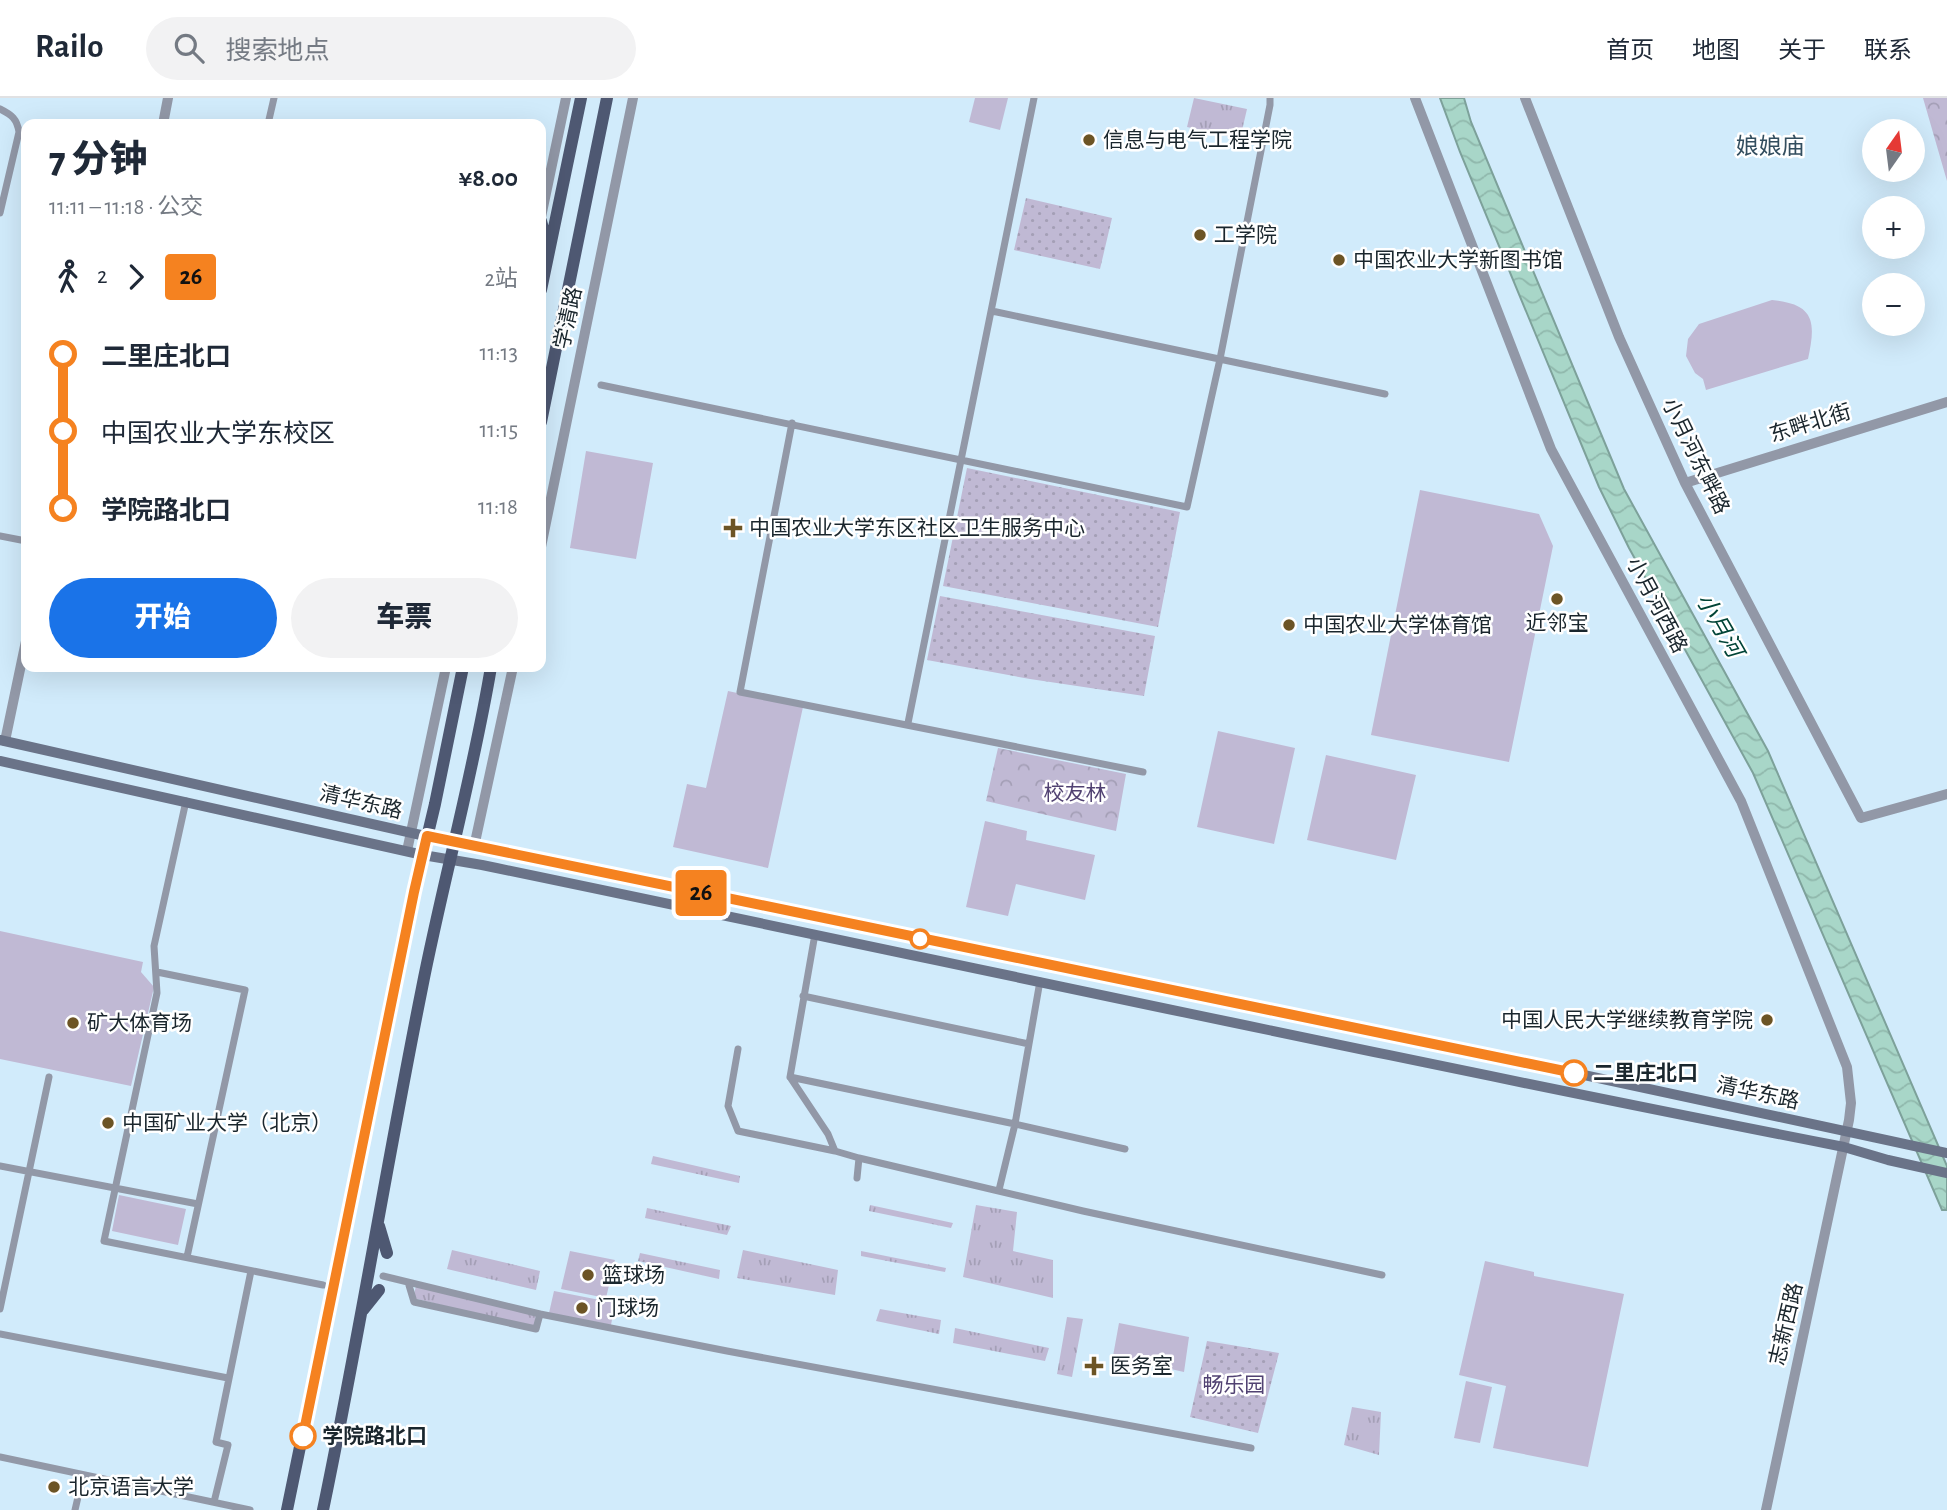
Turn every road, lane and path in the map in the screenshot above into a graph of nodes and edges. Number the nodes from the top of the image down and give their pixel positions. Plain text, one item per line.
1 (169, 98) edge
2 (274, 98) edge
3 (566, 98) edge
4 (581, 98) edge
5 (607, 98) edge
6 (633, 98) edge
7 (1034, 98) edge
8 (1270, 98) edge
9 (1415, 98) edge
10 (1525, 98) edge
11 (0, 109) edge
12 (164, 119) edge
13 (269, 119) edge
14 (546, 195) edge
15 (0, 214) edge
16 (546, 238) edge
17 (549, 250) junction
18 (546, 265) edge
19 (992, 311) junction
20 (1220, 359) junction
21 (601, 385) dead end
22 (1385, 394) dead end
23 (546, 397) edge
24 (1947, 402) edge
25 (792, 423) junction
26 (962, 459) junction
27 (1685, 483) junction
28 (546, 523) edge
29 (0, 536) edge
30 (21, 540) edge
31 (21, 662) edge
32 (445, 672) edge
33 (462, 672) edge
34 (490, 672) edge
35 (512, 672) edge
36 (908, 723) junction
37 (2, 740) edge
38 (19, 743) junction
39 (0, 761) edge
40 (15, 765) junction
41 (1143, 772) dead end
42 (1947, 794) edge
43 (186, 802) junction
44 (410, 833) junction
45 (427, 836) junction
46 (455, 843) junction
47 (474, 847) junction
48 (407, 851) junction
49 (423, 855) junction
50 (450, 859) junction
51 (815, 934) junction
52 (157, 972) junction
53 (1040, 981) junction
54 (803, 996) junction
55 (1029, 1044) junction
56 (738, 1049) dead end
57 (1486, 1054) junction
58 (1481, 1075) junction
59 (49, 1077) dead end
60 (790, 1077) junction
61 (1015, 1124) junction
62 (365, 1131) junction
63 (1847, 1131) junction
64 (1844, 1147) junction
65 (1125, 1149) dead end
66 (835, 1151) junction
67 (1947, 1153) edge
68 (350, 1158) dead end
69 (859, 1158) junction
70 (0, 1166) edge
71 (28, 1171) junction
72 (1947, 1173) edge
73 (857, 1178) dead end
74 (115, 1189) junction
75 (999, 1190) junction
76 (198, 1204) junction
77 (378, 1223) junction
78 (387, 1253) dead end
79 (187, 1257) junction
80 (251, 1271) junction
81 (1382, 1275) dead end
82 (383, 1276) dead end
83 (408, 1282) junction
84 (323, 1285) dead end
85 (379, 1290) dead end
86 (0, 1309) edge
87 (360, 1313) junction
88 (540, 1314) junction
89 (0, 1334) edge
90 (228, 1378) junction
91 (1251, 1448) dead end
92 (0, 1457) edge
93 (78, 1496) dead end
94 (214, 1502) junction
95 (75, 1510) edge
96 (250, 1510) edge
97 (287, 1510) edge
98 (323, 1510) edge
99 (1766, 1510) edge

1 - 12 street
2 - 13 street
3 - 14 street
4 - 17 main road, 学清路
5 - 23 main road, 学清路
6 - 28 street, 学清路
7 - 19 street
8 - 20 street
9 - 63 street, 小月河西路
10 - 27 street, 小月河东畔路
11 - 15 street
16 - 17 main road
17 - 18 main road, 学清路
19 - 20 street
19 - 26 street
20 - 22 street
20 - 26 street
21 - 25 street
24 - 27 street, 东畔北街
25 - 26 street
25 - 36 street
26 - 36 street
27 - 42 street, 小月河东畔路
29 - 30 street
31 - 37 street
32 - 44 street
33 - 45 main road
34 - 46 main road
35 - 47 street
36 - 41 street
37 - 38 main road, 清华东路
38 - 40 main road
38 - 44 main road, 清华东路
39 - 40 main road, 清华东路
40 - 43 main road, 清华东路
43 - 48 main road, 清华东路
43 - 52 street
44 - 45 main road, 清华东路
44 - 48 street
45 - 46 main road, 清华东路
45 - 49 main road
46 - 47 main road, 清华东路
46 - 50 main road
47 - 57 main road, 清华东路
48 - 49 main road, 清华东路
49 - 50 main road, 清华东路
49 - 62 main road
50 - 51 main road, 清华东路
50 - 77 main road
51 - 53 main road, 清华东路
51 - 54 street
52 - 74 street
52 - 76 street
53 - 55 street
53 - 58 main road, 清华东路
54 - 55 street
54 - 60 street
55 - 61 street
56 - 66 street
57 - 58 main road
57 - 63 main road, 清华东路
58 - 64 main road, 清华东路
59 - 71 street
60 - 61 street
60 - 66 street
61 - 65 street
61 - 75 street
62 - 68 main road
62 - 97 main road
63 - 64 street, 小月河西路
63 - 67 main road, 清华东路
64 - 72 main road, 清华东路
64 - 99 street, 志新西路
66 - 69 street
69 - 73 street
69 - 75 street
70 - 71 street
71 - 74 street
71 - 86 street
74 - 76 street
74 - 79 street
75 - 81 street
76 - 79 street
77 - 78 main road
77 - 87 main road
79 - 80 street
80 - 84 street
80 - 90 street
82 - 83 street
83 - 88 street
83 - 88 street
85 - 87 main road
87 - 98 main road
88 - 91 street
89 - 90 street
90 - 94 street
92 - 94 street
93 - 95 street
94 - 96 street

